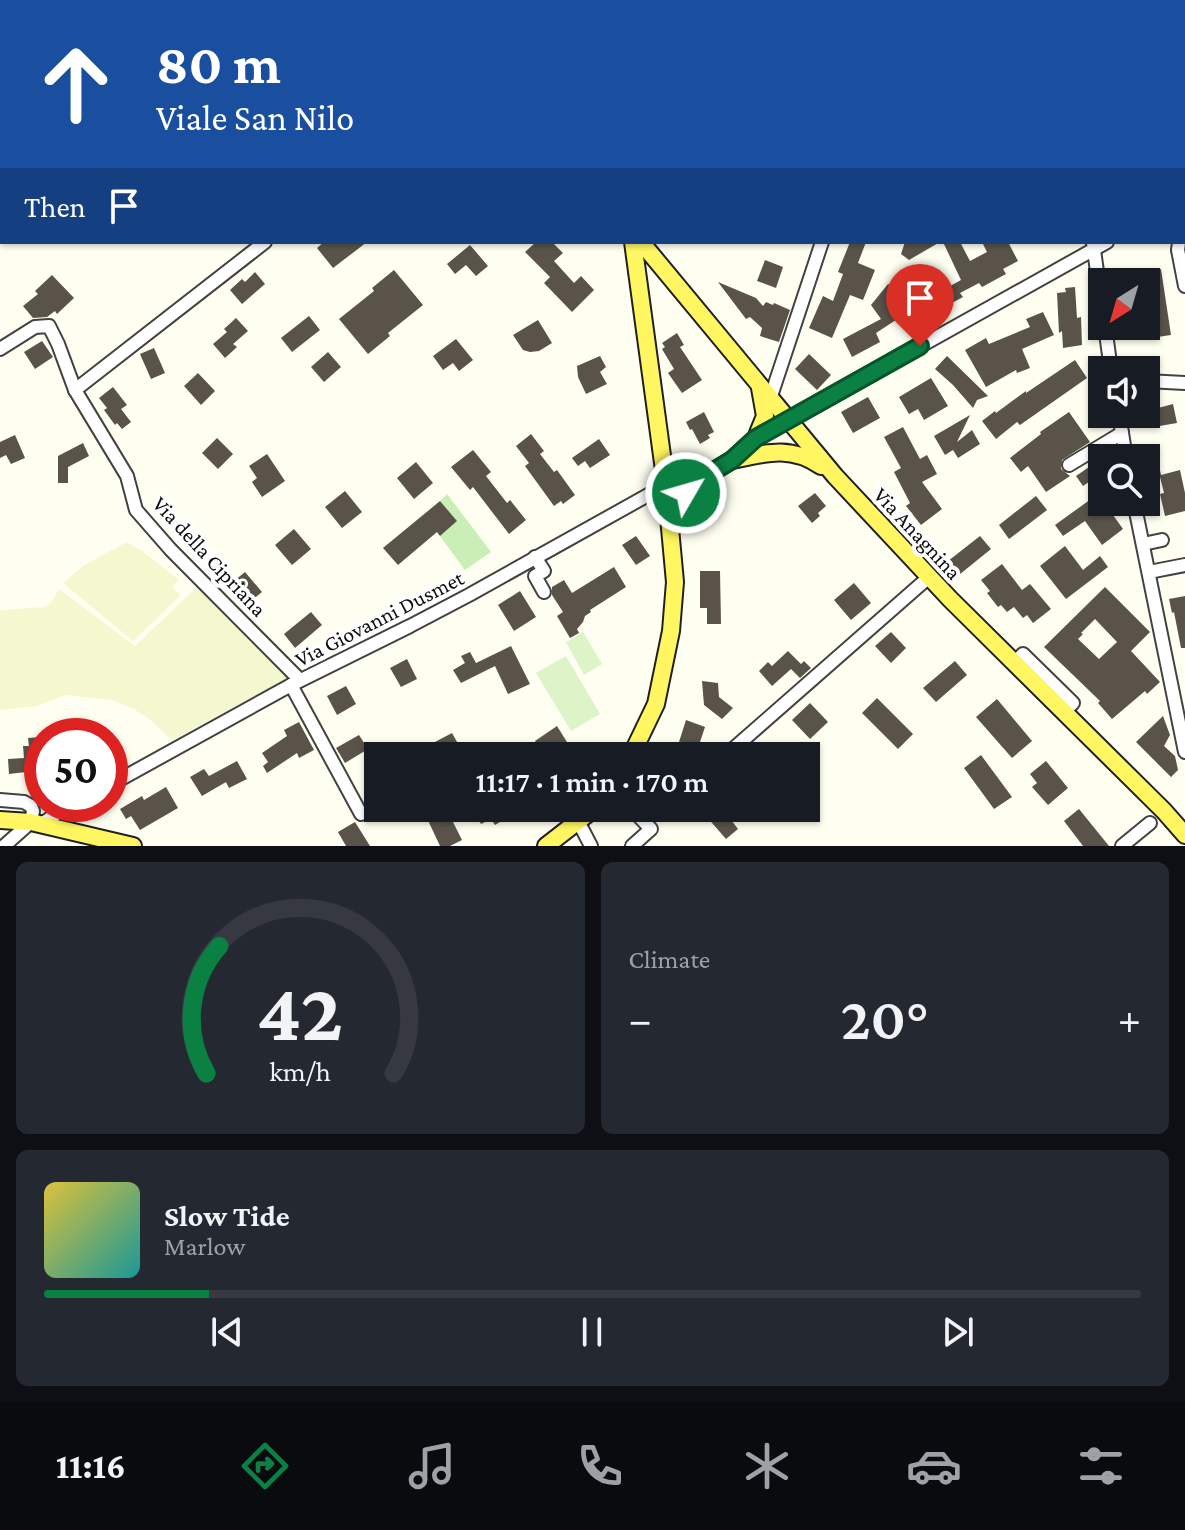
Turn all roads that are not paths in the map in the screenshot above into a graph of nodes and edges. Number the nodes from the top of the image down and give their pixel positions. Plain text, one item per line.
1 (262, 244) edge
2 (633, 244) edge
3 (643, 244) edge
4 (821, 244) edge
5 (1093, 246) edge
6 (1182, 255) edge
7 (659, 265) junction
8 (1096, 268) edge
9 (636, 269) junction
10 (1185, 286) edge
11 (0, 349) edge
12 (1160, 382) edge
13 (1185, 383) edge
14 (75, 390) junction
15 (765, 393) junction
16 (787, 420) junction
17 (1121, 428) edge
18 (1122, 433) junction
19 (756, 438) junction
20 (1124, 444) edge
21 (732, 460) junction
22 (663, 464) junction
23 (1069, 465) dead end
24 (835, 476) junction
25 (699, 480) junction
26 (666, 485) junction
27 (1137, 516) edge
28 (671, 537) junction
29 (1162, 540) dead end
30 (1143, 544) junction
31 (535, 557) junction
32 (1185, 565) edge
33 (1149, 572) junction
34 (929, 577) junction
35 (544, 592) dead end
36 (296, 683) junction
37 (638, 742) edge
38 (741, 742) edge
39 (1185, 752) edge
40 (128, 775) edge
41 (0, 800) edge
42 (361, 814) dead end
43 (0, 820) edge
44 (577, 822) edge
45 (579, 822) edge
46 (644, 822) edge
47 (36, 823) junction
48 (1150, 823) dead end
49 (1185, 835) edge
50 (4, 846) edge
51 (133, 846) edge
52 (546, 846) edge
53 (591, 846) edge
54 (632, 846) edge
55 (1122, 846) edge

1 - 14 street
2 - 9 main road
3 - 7 main road, Via Anagnina
4 - 15 street
5 - 8 street
5 - 16 street
6 - 10 street
7 - 9 main road
7 - 15 main road, Via Anagnina
9 - 22 main road
11 - 14 street, Via della Cipriana
12 - 13 street
14 - 36 street, Via della Cipriana
15 - 16 main road, Via Anagnina
15 - 19 main road
16 - 19 street
16 - 24 main road, Via Anagnina
17 - 18 street
18 - 20 street
18 - 23 street
19 - 21 main road
21 - 24 main road
21 - 25 main road
22 - 25 main road
22 - 26 main road
24 - 34 main road, Via Anagnina
25 - 28 main road
26 - 28 main road
26 - 31 street, Via Giovanni Dusmet
27 - 30 street
28 - 37 main road
29 - 30 street
30 - 33 street
31 - 35 street
31 - 36 street, Via Giovanni Dusmet
32 - 33 street
33 - 39 street
34 - 38 street
34 - 49 main road, Via Anagnina
36 - 40 street, Via Giovanni Dusmet
36 - 42 street, Via della Cipriana
41 - 47 street
43 - 47 main road
44 - 52 main road
45 - 53 street
46 - 54 street
47 - 50 street
47 - 51 main road
48 - 55 street

